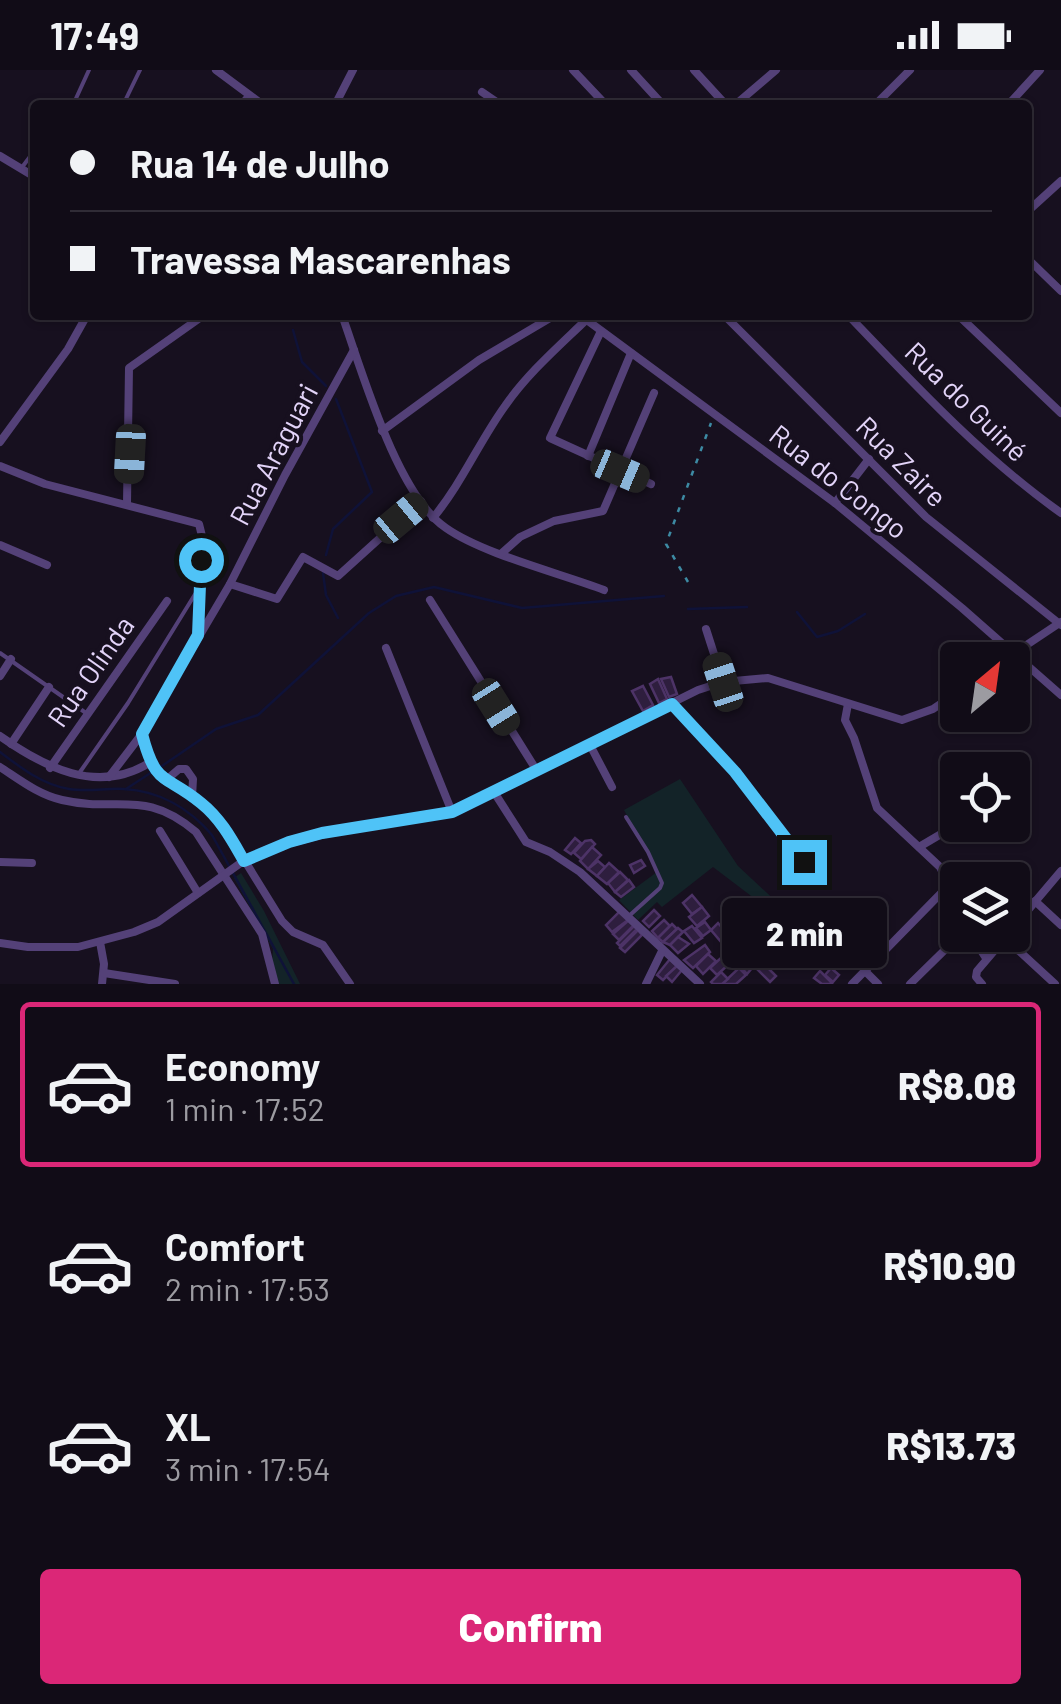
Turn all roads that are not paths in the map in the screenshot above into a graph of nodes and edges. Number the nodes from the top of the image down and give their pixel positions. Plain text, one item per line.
1 (89, 70) edge
2 (140, 70) edge
3 (216, 70) edge
4 (353, 70) edge
5 (574, 70) edge
6 (630, 70) edge
7 (694, 70) edge
8 (776, 70) edge
9 (910, 70) edge
10 (1040, 70) edge
11 (482, 92) dead end
12 (248, 94) junction
13 (74, 100) edge
14 (125, 100) edge
15 (243, 100) edge
16 (256, 100) edge
17 (338, 100) edge
18 (494, 100) edge
19 (601, 100) edge
20 (658, 100) edge
21 (721, 100) edge
22 (741, 100) edge
23 (880, 100) edge
24 (1013, 100) edge
25 (0, 156) edge
26 (30, 157) edge
27 (22, 169) junction
28 (30, 174) edge
29 (1061, 181) edge
30 (1032, 207) edge
31 (1032, 263) edge
32 (1061, 291) edge
33 (84, 320) edge
34 (197, 320) edge
35 (344, 320) edge
36 (547, 320) edge
37 (581, 320) edge
38 (586, 320) edge
39 (726, 320) edge
40 (853, 320) edge
41 (963, 320) edge
42 (601, 331) junction
43 (354, 350) junction
44 (632, 353) junction
45 (654, 393) dead end
46 (1061, 412) edge
47 (382, 431) junction
48 (0, 442) edge
49 (588, 456) junction
50 (869, 459) junction
51 (0, 466) edge
52 (620, 471) junction
53 (651, 484) dead end
54 (421, 502) junction
55 (127, 503) junction
56 (835, 503) junction
57 (1056, 506) edge
58 (1061, 513) edge
59 (433, 518) junction
60 (0, 545) edge
61 (502, 553) junction
62 (47, 565) dead end
63 (230, 584) junction
64 (200, 585) junction
65 (604, 590) dead end
66 (168, 600) dead end
67 (430, 600) dead end
68 (1060, 624) edge
69 (706, 629) dead end
70 (198, 635) junction
71 (1001, 642) edge
72 (1030, 643) edge
73 (386, 648) dead end
74 (0, 653) edge
75 (11, 659) junction
76 (1030, 667) edge
77 (0, 676) edge
78 (723, 682) junction
79 (49, 688) junction
80 (1061, 695) edge
81 (672, 704) junction
82 (848, 704) junction
83 (940, 704) edge
84 (87, 714) junction
85 (142, 734) junction
86 (0, 736) edge
87 (11, 744) junction
88 (590, 745) junction
89 (150, 765) junction
90 (0, 767) edge
91 (50, 768) junction
92 (537, 771) junction
93 (77, 776) junction
94 (109, 776) junction
95 (164, 780) junction
96 (612, 787) dead end
97 (494, 792) junction
98 (192, 797) junction
99 (452, 812) junction
100 (626, 818) dead end
101 (160, 830) dead end
102 (940, 835) edge
103 (919, 847) junction
104 (0, 862) edge
105 (243, 862) junction
106 (804, 862) dead end
107 (32, 863) dead end
108 (940, 867) edge
109 (1061, 871) edge
110 (227, 872) junction
111 (198, 894) junction
112 (940, 894) edge
113 (1035, 901) junction
114 (1030, 907) edge
115 (628, 917) junction
116 (1061, 925) edge
117 (100, 942) junction
118 (0, 943) edge
119 (662, 951) junction
120 (943, 952) edge
121 (982, 952) edge
122 (991, 952) edge
123 (1022, 952) edge
124 (986, 958) junction
125 (866, 972) junction
126 (104, 973) junction
127 (102, 984) edge
128 (175, 984) edge
129 (274, 984) edge
130 (350, 984) edge
131 (647, 984) edge
132 (700, 984) edge
133 (852, 984) edge
134 (878, 984) edge
135 (910, 984) edge
136 (982, 984) edge
137 (1055, 984) edge

1 - 13 lane
2 - 14 lane
3 - 12 street
4 - 17 street
5 - 19 street
6 - 20 street
7 - 21 street
8 - 22 street
9 - 23 street
10 - 24 street
11 - 18 street
12 - 15 lane
12 - 16 street
25 - 27 street
26 - 27 lane
27 - 28 street
29 - 30 street
31 - 32 street
33 - 48 street
34 - 55 street
35 - 43 street
36 - 47 street
37 - 59 street
38 - 42 street, Rua do Congo
39 - 50 street, Rua Zaire
40 - 57 street, Rua do Guiné
41 - 46 street
42 - 44 street, Rua do Congo
42 - 49 street
43 - 47 street
43 - 63 street, Rua Araguari
44 - 49 street
44 - 56 street, Rua do Congo
45 - 52 street
47 - 54 street
49 - 52 street
50 - 56 street
50 - 68 street, Rua Zaire
51 - 55 street
52 - 53 street
52 - 61 street
54 - 59 street
54 - 63 street
55 - 64 street
56 - 71 street, Rua do Congo
57 - 58 street, Rua do Guiné
59 - 61 street
60 - 62 street
61 - 65 street
63 - 70 street, Rua Araguari
64 - 70 street
64 - 93 lane
66 - 84 street, Rua Olinda
67 - 92 street
68 - 72 street
69 - 78 street
70 - 85 street, Rua Araguari
73 - 99 street
74 - 75 lane
75 - 77 street
75 - 79 lane
76 - 80 street, Rua do Congo
78 - 81 street
78 - 82 street
79 - 84 lane
79 - 87 street
81 - 88 street
81 - 106 street
82 - 83 street
82 - 103 street
84 - 91 street, Rua Olinda
85 - 89 street
85 - 94 street, Rua Araguari
86 - 87 street
87 - 91 street
88 - 92 street
88 - 96 street
89 - 94 street
89 - 95 street
90 - 110 street
91 - 93 street
92 - 97 street
93 - 94 street
95 - 98 street
95 - 98 street
97 - 99 street
97 - 115 street
98 - 105 street
99 - 105 street
100 - 115 lane
101 - 111 street
102 - 103 street
103 - 108 street
104 - 107 street
105 - 110 street
105 - 130 street
109 - 113 street
110 - 111 street
110 - 129 street
111 - 117 street
112 - 125 street
113 - 114 street
113 - 116 street
115 - 119 street
117 - 118 street
117 - 126 street
119 - 131 street
119 - 132 street
120 - 135 street
121 - 124 street
122 - 124 street
123 - 137 street
124 - 136 street
125 - 133 street
125 - 134 street
126 - 127 street
126 - 128 street

